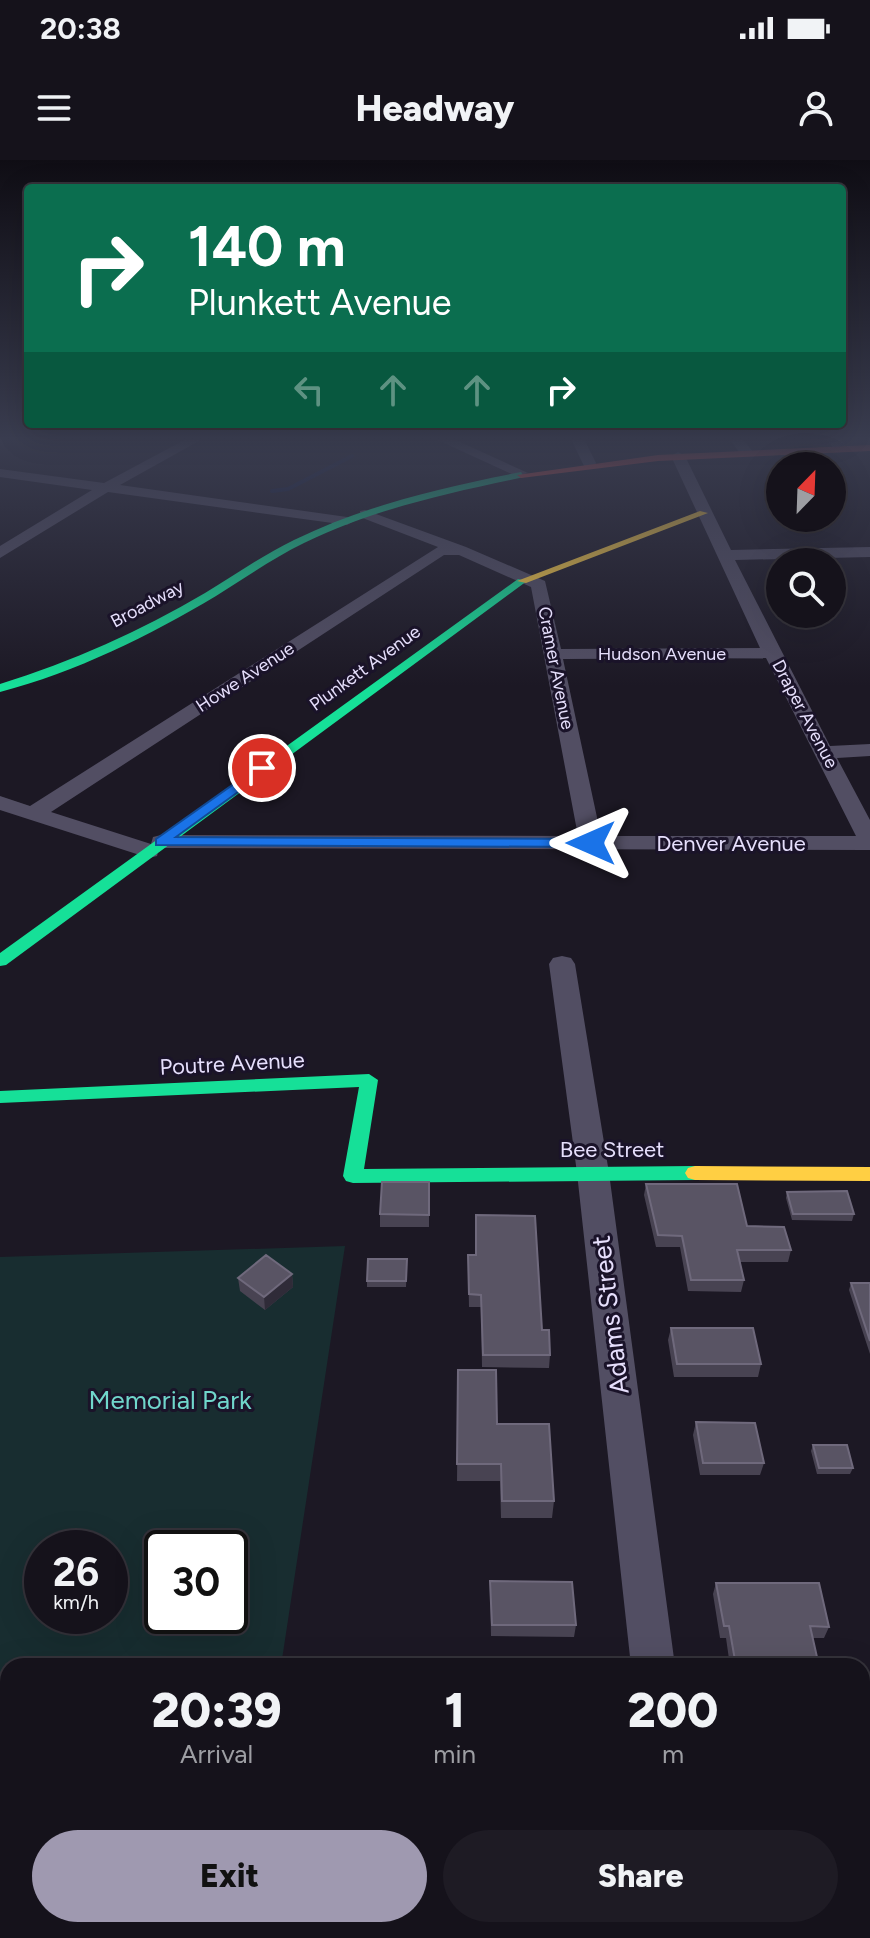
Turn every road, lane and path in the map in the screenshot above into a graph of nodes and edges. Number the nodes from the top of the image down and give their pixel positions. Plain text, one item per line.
1 (53, 520) edge
2 (352, 520) edge
3 (362, 520) edge
4 (679, 520) edge
5 (707, 520) edge
6 (461, 550) junction
7 (870, 552) edge
8 (0, 553) edge
9 (727, 555) junction
10 (530, 578) junction
11 (772, 653) junction
12 (552, 654) junction
13 (0, 688) edge
14 (870, 750) edge
15 (826, 752) junction
16 (0, 803) edge
17 (31, 815) junction
18 (870, 842) edge
19 (591, 843) junction
20 (155, 846) junction
21 (0, 961) edge
22 (562, 964) dead end
23 (0, 1097) edge
24 (593, 1173) junction
25 (870, 1174) edge
26 (353, 1176) joint
27 (652, 1658) edge

1 - 8 street
2 - 13 street, Broadway
3 - 6 street, Cramer Avenue
4 - 10 street, Plunkett Avenue
5 - 9 street, Draper Avenue
6 - 10 street, Cramer Avenue
6 - 17 street, Howe Avenue
7 - 9 street
9 - 11 street, Draper Avenue
10 - 12 street, Cramer Avenue
10 - 20 street, Plunkett Avenue
11 - 12 street, Hudson Avenue
11 - 15 street, Draper Avenue
12 - 19 street, Cramer Avenue
14 - 15 street
15 - 18 street, Draper Avenue
16 - 17 street, Denver Avenue
17 - 20 street, Denver Avenue
18 - 19 street, Denver Avenue
19 - 20 street, Denver Avenue
20 - 21 street, Plunkett Avenue
22 - 24 street, Adams Street
23 - 26 street, Poutre Avenue
24 - 25 street, Bee Street
24 - 26 street, Bee Street
24 - 27 street, Adams Street

